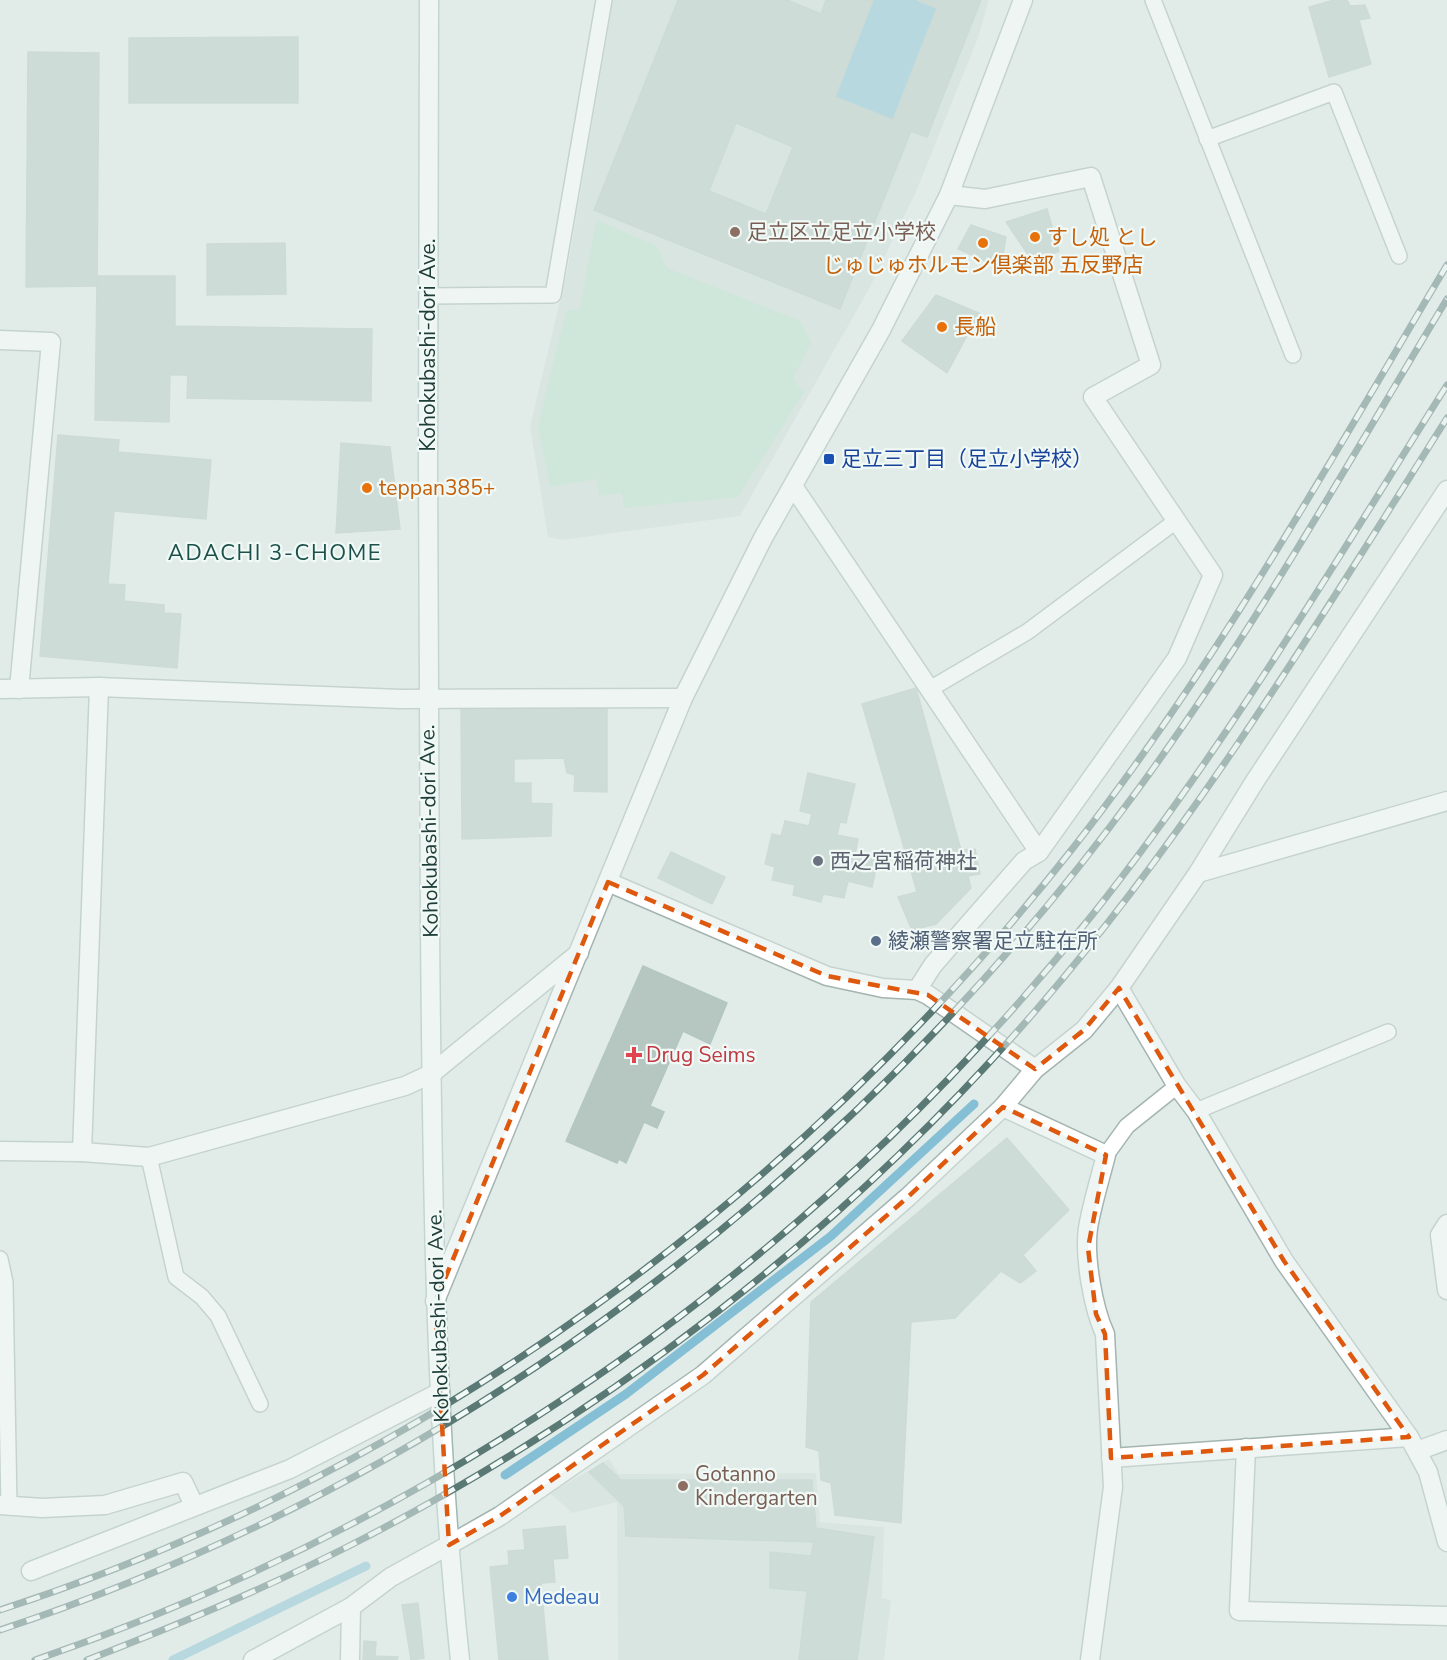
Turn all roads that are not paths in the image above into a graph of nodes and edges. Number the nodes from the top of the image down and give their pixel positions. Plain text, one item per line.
1 (429, 0) edge
2 (604, 0) edge
3 (1023, 0) edge
4 (1153, 0) edge
5 (1207, 139) junction
6 (949, 195) junction
7 (1399, 256) dead end
8 (428, 296) junction
9 (0, 340) edge
10 (1293, 355) dead end
11 (793, 486) junction
12 (1447, 490) edge
13 (1176, 521) junction
14 (99, 687) junction
15 (0, 688) edge
16 (19, 689) junction
17 (930, 689) junction
18 (683, 698) junction
19 (427, 700) junction
20 (1447, 801) edge
21 (1039, 852) junction
22 (1198, 873) junction
23 (608, 882) junction
24 (579, 953) junction
25 (1119, 988) junction
26 (917, 990) junction
27 (1388, 1032) dead end
28 (1035, 1069) junction
29 (431, 1074) junction
30 (1177, 1086) junction
31 (1003, 1107) junction
32 (1196, 1112) junction
33 (0, 1151) edge
34 (82, 1152) junction
35 (1106, 1155) junction
36 (149, 1157) junction
37 (1447, 1224) edge
38 (0, 1259) edge
39 (2, 1282) edge
40 (1447, 1290) edge
41 (435, 1302) junction
42 (440, 1392) junction
43 (260, 1404) dead end
44 (1447, 1440) edge
45 (1413, 1444) junction
46 (1246, 1448) junction
47 (1111, 1458) junction
48 (194, 1505) junction
49 (4, 1506) edge
50 (1447, 1542) edge
51 (449, 1545) junction
52 (31, 1571) dead end
53 (351, 1607) junction
54 (1447, 1616) edge
55 (253, 1660) edge
56 (350, 1660) edge
57 (460, 1660) edge
58 (1090, 1660) edge

1 - 8 street, Kohokubashi-dori Ave.
2 - 8 lane
3 - 6 street
4 - 5 lane
5 - 7 lane
5 - 10 lane
6 - 11 street
6 - 13 street
8 - 19 street, Kohokubashi-dori Ave.
9 - 16 street
11 - 17 street
11 - 18 street
12 - 22 street
13 - 17 lane
13 - 21 street
14 - 16 street
14 - 19 street
14 - 34 street
15 - 16 street
17 - 21 street
18 - 19 street
18 - 23 street
19 - 29 street, Kohokubashi-dori Ave.
20 - 22 street
21 - 26 street
22 - 25 street
23 - 24 street
23 - 26 street
24 - 29 street
24 - 41 street
25 - 28 street
25 - 30 street
26 - 28 street
27 - 32 lane
28 - 31 street
29 - 36 street
29 - 41 street, Kohokubashi-dori Ave.
30 - 32 street
30 - 35 lane
31 - 35 street
31 - 51 street
32 - 45 street
33 - 34 street
34 - 36 street
35 - 47 street
36 - 43 lane
37 - 40 street
38 - 39 lane
39 - 49 lane
41 - 42 street, Kohokubashi-dori Ave.
42 - 48 street
42 - 51 street, Kohokubashi-dori Ave.
44 - 45 street
45 - 46 street
45 - 50 street
46 - 47 street
46 - 54 street
47 - 58 street
48 - 49 street
48 - 52 street
51 - 53 street
51 - 57 street, Kohokubashi-dori Ave.
53 - 55 street
53 - 56 street

